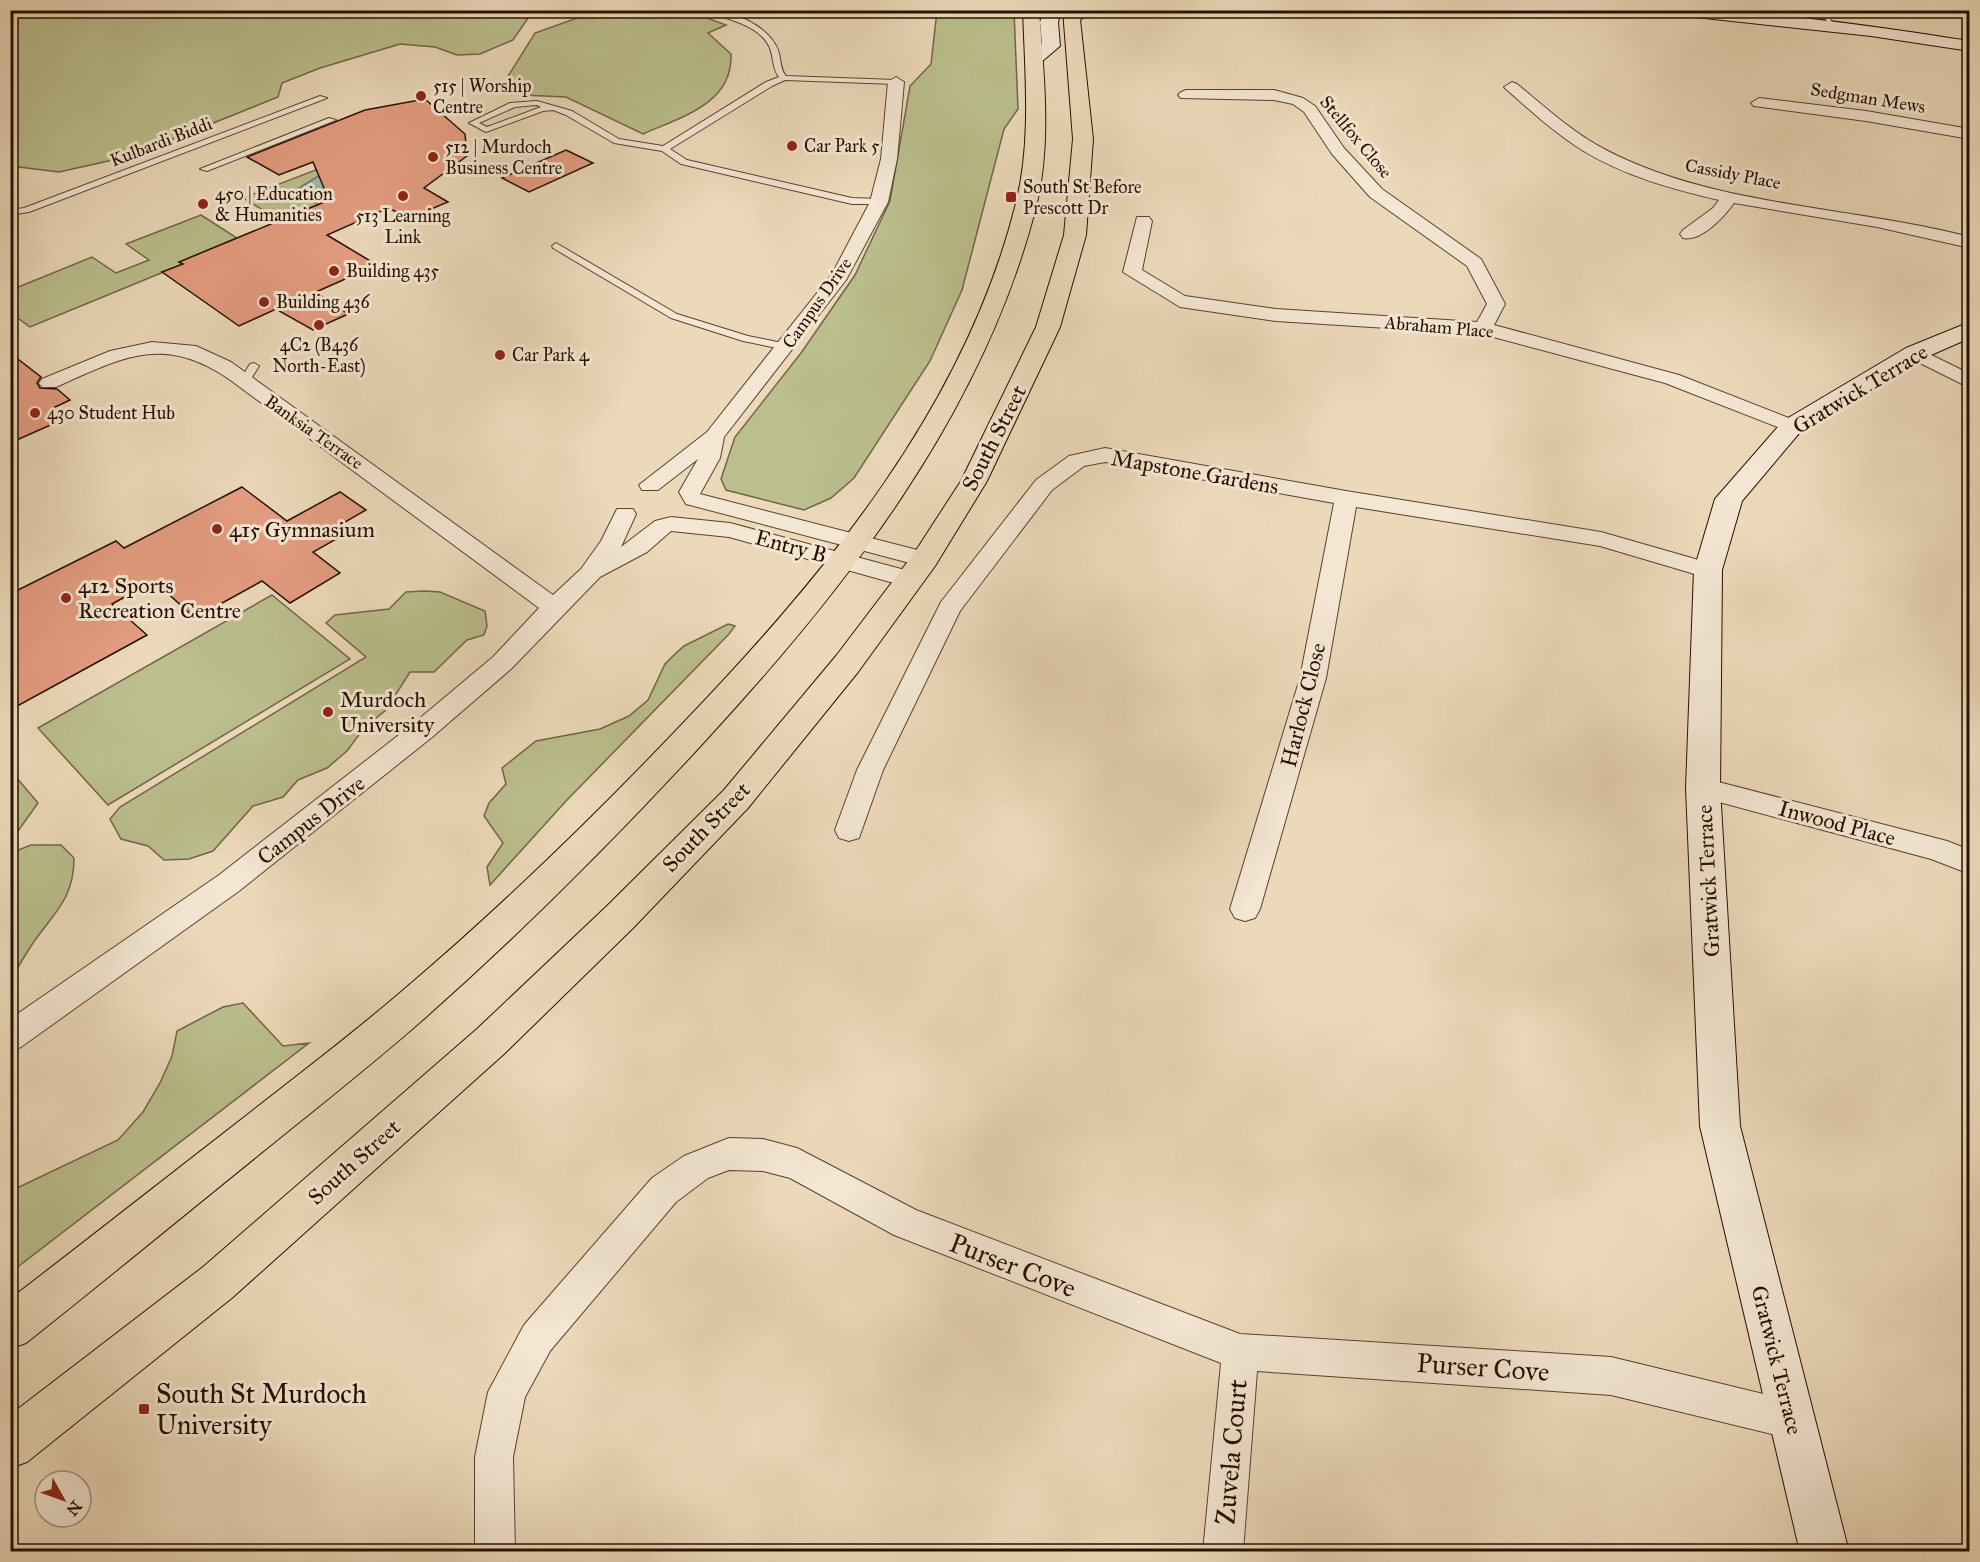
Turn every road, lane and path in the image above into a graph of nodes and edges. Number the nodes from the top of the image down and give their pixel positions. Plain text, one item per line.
1 (710, 10) edge
2 (1031, 10) edge
3 (1677, 10) edge
4 (1733, 10) edge
5 (1691, 11) edge
6 (1071, 12) edge
7 (1712, 12) edge
8 (1827, 16) edge
9 (1970, 41) edge
10 (1970, 46) edge
11 (1034, 59) junction
12 (784, 78) junction
13 (896, 82) joint
14 (1512, 87) dead end
15 (1186, 95) dead end
16 (323, 98) dead end
17 (1759, 103) dead end
18 (553, 108) junction
19 (333, 120) dead end
20 (1970, 134) edge
21 (664, 149) junction
22 (204, 168) dead end
23 (1731, 196) junction
24 (879, 202) junction
25 (10, 213) edge
26 (1143, 221) dead end
27 (1689, 234) dead end
28 (1970, 243) edge
29 (556, 246) dead end
30 (1483, 328) junction
31 (1970, 329) edge
32 (787, 347) junction
33 (1915, 354) junction
34 (1970, 382) edge
35 (49, 383) dead end
36 (1792, 426) junction
37 (714, 436) junction
38 (650, 485) junction
39 (692, 495) junction
40 (1346, 498) junction
41 (625, 514) junction
42 (667, 525) junction
43 (851, 550) junction
44 (916, 569) junction
45 (1708, 570) junction
46 (590, 575) junction
47 (554, 607) junction
48 (1703, 788) junction
49 (849, 830) dead end
50 (1970, 863) edge
51 (1245, 909) dead end
52 (10, 1037) edge
53 (10, 1327) edge
54 (1240, 1352) junction
55 (1792, 1420) junction
56 (10, 1445) edge
57 (495, 1551) edge
58 (1223, 1551) edge
59 (1825, 1551) edge

1 - 12 lane
2 - 11 highway
3 - 5 street
4 - 8 street
5 - 7 street
6 - 11 street
6 - 44 highway, South Street
7 - 10 street
8 - 9 street
11 - 43 highway
12 - 13 lane
12 - 21 lane
13 - 24 street, Campus Drive
14 - 23 street, Cassidy Place
15 - 30 street, Stellfox Close
16 - 25 lane, Kulbardi Biddi
17 - 20 street, Sedgman Mews
18 - 18 lane
18 - 21 lane
19 - 22 lane
21 - 24 lane
23 - 27 street
23 - 28 street, Cassidy Place
24 - 32 street, Campus Drive
26 - 30 street, Abraham Place
29 - 32 lane
30 - 36 street, Abraham Place
31 - 33 street, Gratwick Terrace
32 - 37 street, Campus Drive
33 - 34 street
33 - 36 street, Gratwick Terrace
35 - 47 street, Banksia Terrace
36 - 45 street, Gratwick Terrace
37 - 38 street, Campus Drive
37 - 39 street, Campus Drive
38 - 39 street
38 - 41 street, Campus Drive
39 - 42 street, Campus Drive
39 - 43 street, Entry B
40 - 45 street, Mapstone Gardens
40 - 49 street, Mapstone Gardens
40 - 51 street, Harlock Close
41 - 42 street
41 - 46 street, Campus Drive
42 - 43 street, Entry B
42 - 46 street, Campus Drive
43 - 44 street, Entry B
43 - 53 highway
44 - 56 highway, South Street
45 - 48 street, Gratwick Terrace
46 - 47 street, Campus Drive
47 - 52 street, Campus Drive
48 - 50 street, Inwood Place
48 - 55 street, Gratwick Terrace
54 - 55 street, Purser Cove
54 - 57 street, Purser Cove
54 - 58 street, Zuvela Court
55 - 59 street, Gratwick Terrace

